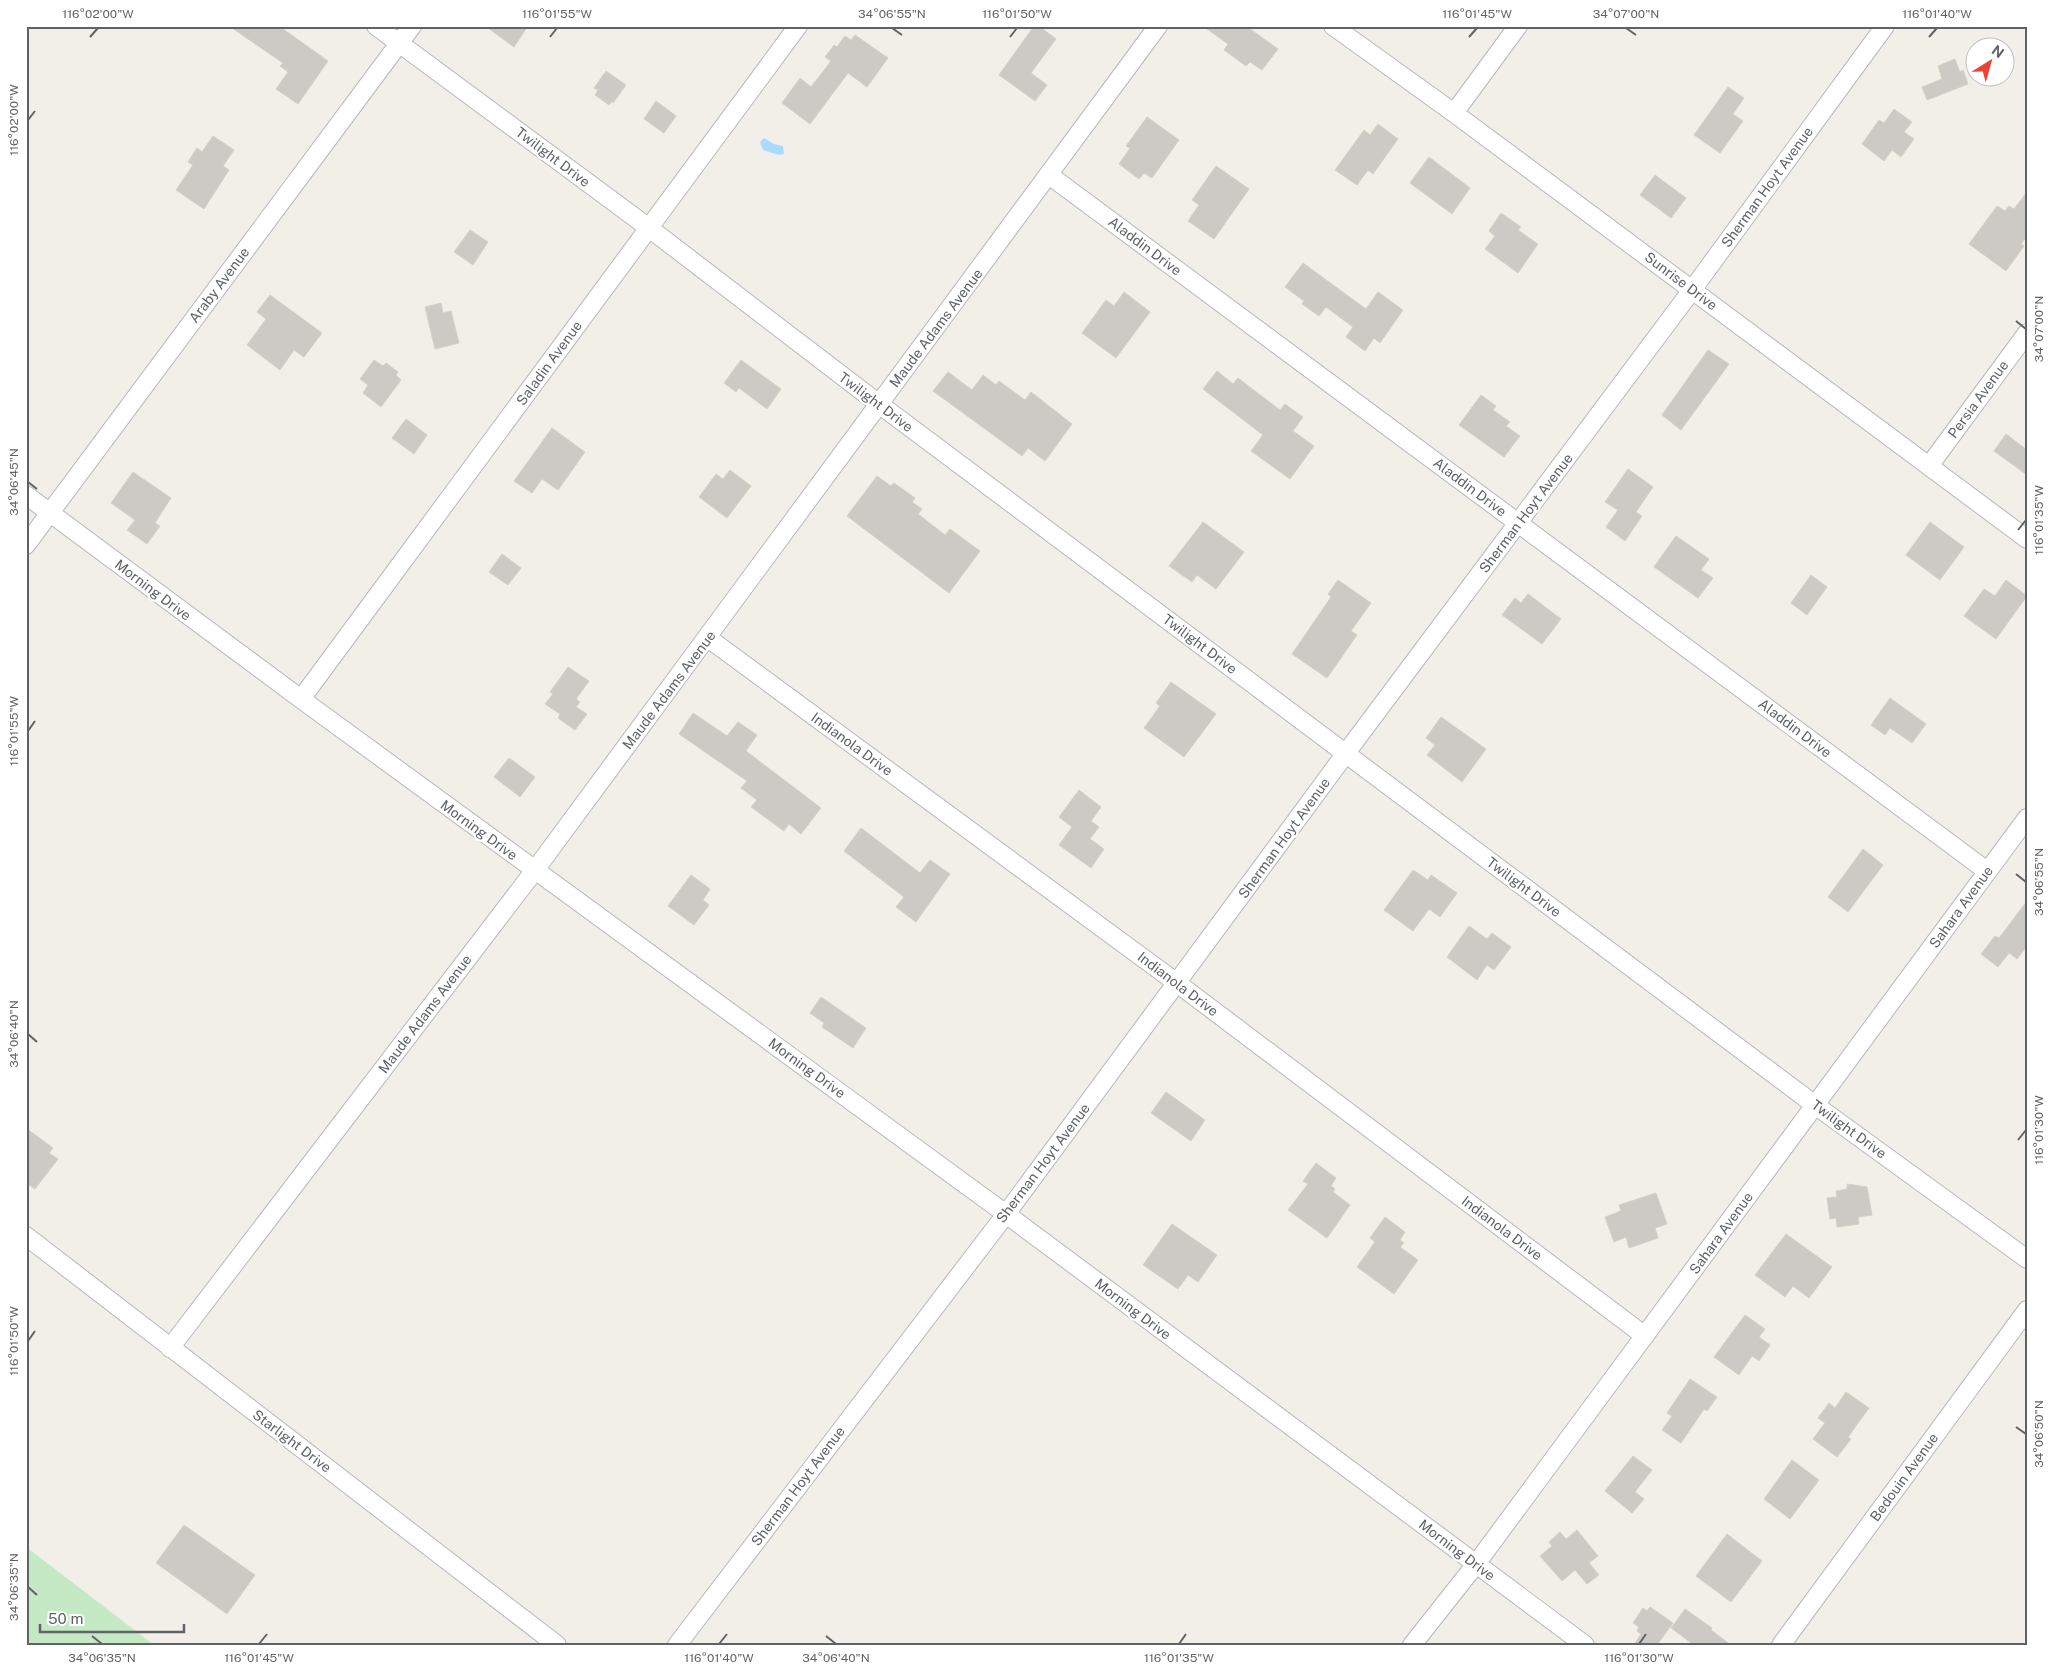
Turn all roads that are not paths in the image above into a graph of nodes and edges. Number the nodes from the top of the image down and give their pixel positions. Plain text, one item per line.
1 (376, 26) edge
2 (412, 26) edge
3 (798, 26) edge
4 (1158, 26) edge
5 (1333, 26) edge
6 (1518, 26) edge
7 (1885, 26) edge
8 (400, 44) junction
9 (1454, 113) junction
10 (1049, 175) junction
11 (648, 228) junction
12 (1692, 290) junction
13 (2027, 333) edge
14 (879, 404) junction
15 (1929, 466) junction
16 (26, 495) edge
17 (49, 512) junction
18 (1519, 522) junction
19 (2027, 539) edge
20 (26, 545) edge
21 (708, 638) junction
22 (301, 699) junction
23 (1346, 753) junction
24 (2027, 818) edge
25 (535, 870) junction
26 (1987, 871) junction
27 (1177, 983) junction
28 (1815, 1105) junction
29 (1006, 1214) junction
30 (26, 1236) edge
31 (2027, 1259) edge
32 (2027, 1310) edge
33 (1645, 1336) junction
34 (170, 1348) junction
35 (1476, 1564) junction
36 (557, 1645) edge
37 (677, 1645) edge
38 (1412, 1645) edge
39 (1585, 1645) edge
40 (1781, 1645) edge

1 - 8 street, Twilight Drive
2 - 8 street, Araby Avenue
3 - 11 street, Saladin Avenue
4 - 10 street, Maude Adams Avenue
5 - 9 street, Sunrise Drive
6 - 9 street
7 - 12 street, Sherman Hoyt Avenue
8 - 11 street, Twilight Drive
8 - 17 street, Araby Avenue
9 - 12 street, Sunrise Drive
10 - 14 street, Maude Adams Avenue
10 - 18 street, Aladdin Drive
11 - 14 street, Twilight Drive
11 - 22 street, Saladin Avenue
12 - 15 street, Sunrise Drive
12 - 18 street, Sherman Hoyt Avenue
13 - 15 street, Persia Avenue
14 - 21 street, Maude Adams Avenue
14 - 23 street, Twilight Drive
15 - 19 street, Sunrise Drive
16 - 17 street, Morning Drive
17 - 20 street, Araby Avenue
17 - 22 street, Morning Drive
18 - 23 street, Sherman Hoyt Avenue
18 - 26 street, Aladdin Drive
21 - 25 street, Maude Adams Avenue
21 - 27 street, Indianola Drive
22 - 25 street, Morning Drive
23 - 27 street, Sherman Hoyt Avenue
23 - 28 street, Twilight Drive
24 - 26 street, Sahara Avenue
25 - 29 street, Morning Drive
25 - 34 street, Maude Adams Avenue
26 - 28 street, Sahara Avenue
27 - 29 street, Sherman Hoyt Avenue
27 - 33 street, Indianola Drive
28 - 31 street, Twilight Drive
28 - 33 street, Sahara Avenue
29 - 35 street, Morning Drive
29 - 37 street, Sherman Hoyt Avenue
30 - 34 street, Starlight Drive
32 - 40 street, Bedouin Avenue
33 - 35 street, Sahara Avenue
34 - 36 street, Starlight Drive
35 - 38 street, Sahara Avenue
35 - 39 street, Morning Drive

